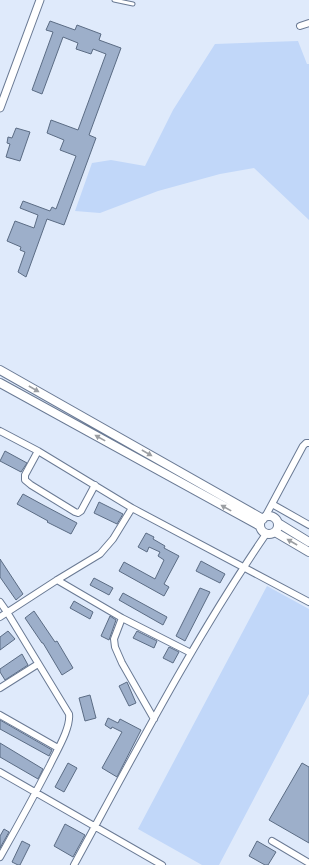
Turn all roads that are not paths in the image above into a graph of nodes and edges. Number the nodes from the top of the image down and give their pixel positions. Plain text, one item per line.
1 (40, 0) edge
2 (114, 0) edge
3 (132, 4) dead end
4 (309, 23) edge
5 (300, 26) dead end
6 (1, 104) edge
7 (0, 370) edge
8 (0, 383) edge
9 (0, 431) edge
10 (309, 443) edge
11 (38, 451) junction
12 (95, 485) junction
13 (272, 504) junction
14 (132, 508) junction
15 (263, 521) junction
16 (278, 523) junction
17 (309, 525) edge
18 (275, 532) junction
19 (266, 534) junction
20 (309, 542) edge
21 (309, 552) edge
22 (242, 568) junction
23 (56, 580) junction
24 (0, 602) edge
25 (309, 602) edge
26 (7, 612) junction
27 (0, 617) edge
28 (122, 618) junction
29 (191, 653) junction
30 (38, 664) junction
31 (0, 688) edge
32 (0, 715) edge
33 (154, 719) junction
34 (58, 748) junction
35 (0, 772) edge
36 (36, 793) junction
37 (95, 826) junction
38 (272, 841) dead end
39 (0, 857) edge
40 (309, 863) edge
41 (74, 865) edge
42 (162, 865) edge

1 - 6 street
2 - 3 lane
4 - 5 street
7 -> 15 main road
15 -> 8 main road
9 - 11 street
10 - 13 street
11 - 12 street
11 - 12 street
12 - 14 street
13 - 15 street
13 - 17 street
14 - 22 street
14 - 23 street
15 - 16 main road
15 - 19 main road
16 - 18 main road
16 - 20 main road
18 - 19 main road
21 -> 18 main road
19 - 22 street
22 - 25 street
22 - 29 street
23 - 26 street
23 - 28 street
24 - 26 street
26 - 27 street
26 - 30 street
28 - 29 street
28 - 33 street
29 - 33 street
30 - 31 street
30 - 34 street
32 - 34 street
33 - 37 street
34 - 36 street
35 - 36 street
36 - 37 street
36 - 39 street
37 - 41 street
37 - 42 street
38 - 40 street

